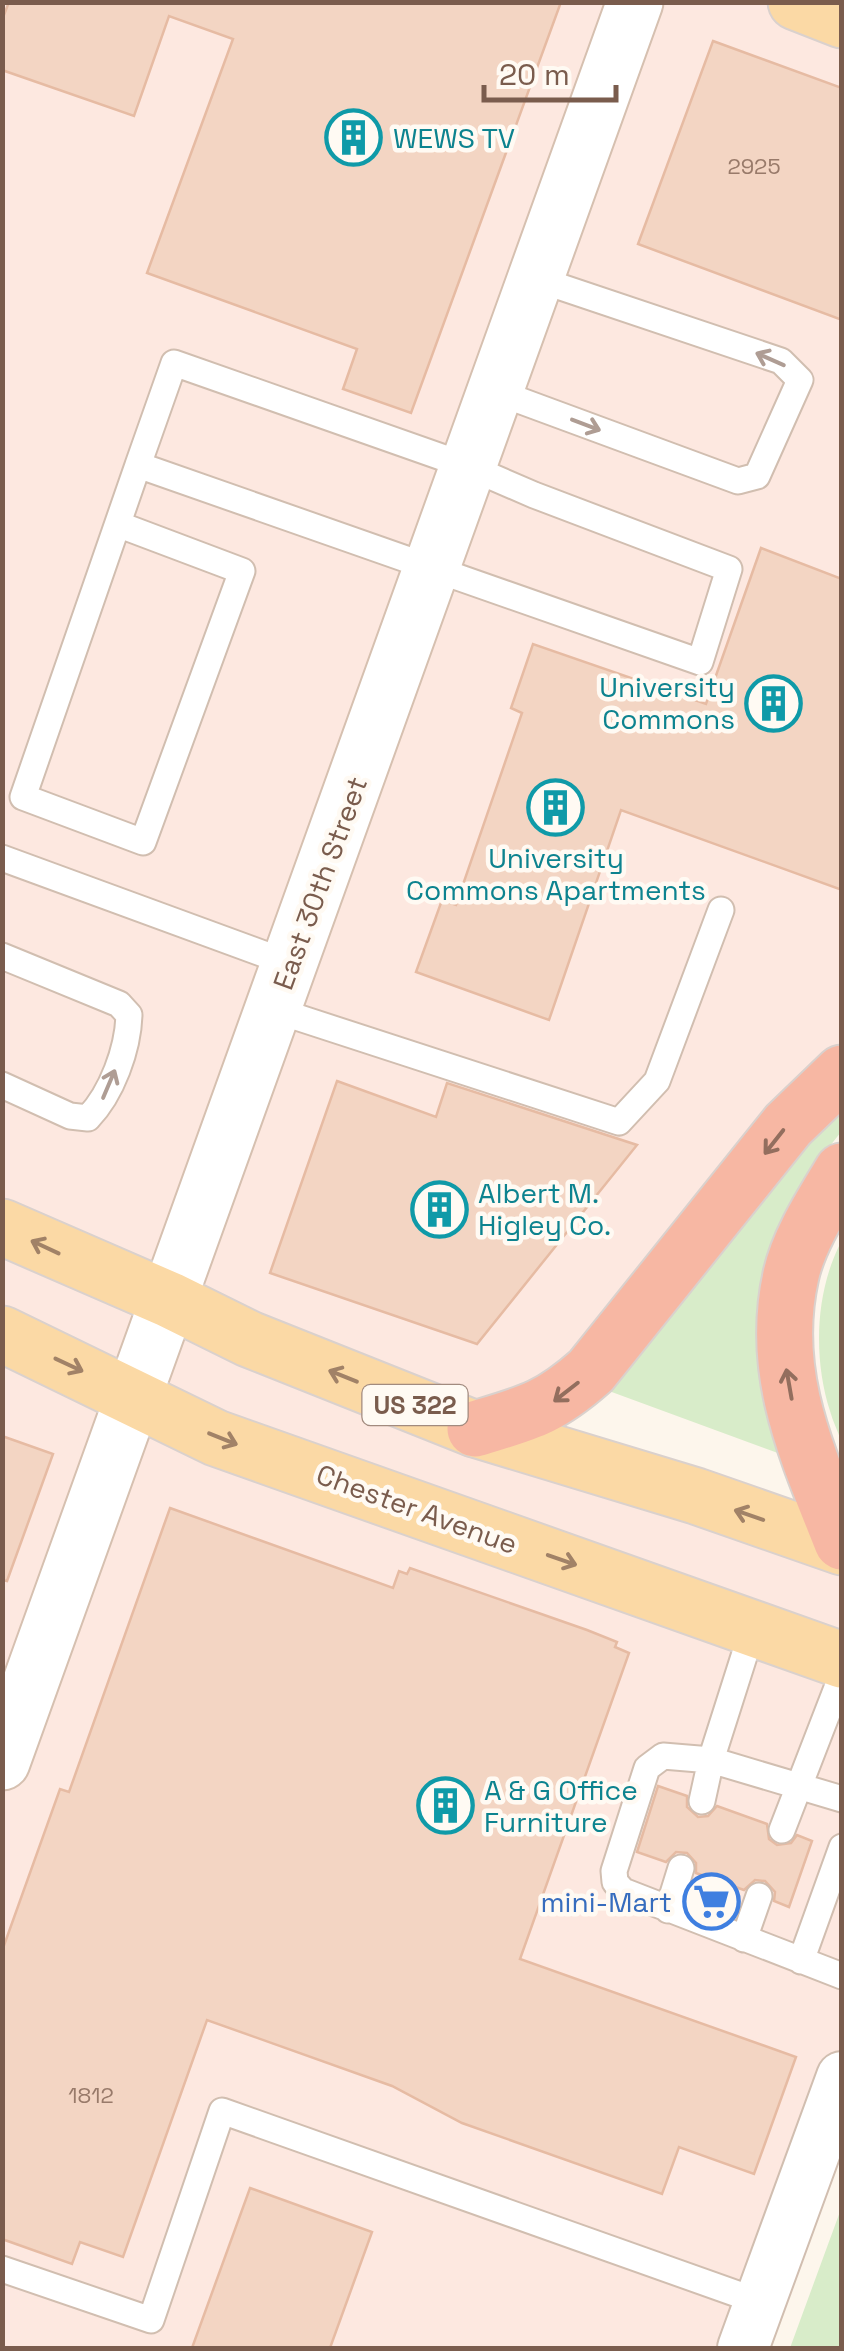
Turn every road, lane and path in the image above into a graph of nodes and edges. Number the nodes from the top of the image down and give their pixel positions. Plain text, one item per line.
1 (635, 2) edge
2 (796, 2) edge
3 (842, 20) edge
4 (534, 278) junction
5 (494, 391) junction
6 (138, 465) junction
7 (468, 466) junction
8 (120, 525) junction
9 (431, 568) junction
10 (2, 858) edge
11 (721, 910) dead end
12 (2, 956) edge
13 (283, 987) junction
14 (842, 1073) edge
15 (2, 1085) edge
16 (842, 1171) edge
17 (2, 1228) edge
18 (170, 1300) junction
19 (2, 1334) edge
20 (136, 1396) junction
21 (475, 1429) junction
22 (842, 1544) edge
23 (753, 1628) junction
24 (842, 1660) edge
25 (842, 1675) edge
26 (711, 1760) junction
27 (2, 1762) edge
28 (799, 1786) junction
29 (842, 1799) edge
30 (702, 1801) dead end
31 (782, 1830) dead end
32 (842, 1847) edge
33 (681, 1868) dead end
34 (759, 1896) dead end
35 (668, 1910) junction
36 (744, 1939) junction
37 (801, 1961) junction
38 (842, 1976) edge
39 (842, 2077) edge
40 (2, 2269) edge
41 (760, 2302) junction
42 (743, 2348) edge

1 - 4 main road, East 30th Street
2 - 3 main road
4 - 5 main road, East 30th Street
5 -> 4 lane
5 - 7 main road, East 30th Street
6 - 7 lane
6 - 8 lane
6 - 9 lane
7 - 9 main road, East 30th Street
7 - 9 lane
8 - 8 lane
9 - 13 main road, East 30th Street
10 - 13 lane
11 - 13 lane
15 -> 12 lane
13 - 18 main road, East 30th Street
14 -> 21 highway
22 -> 16 highway
18 -> 17 main road, US 322
18 - 20 main road, East 30th Street
21 -> 18 main road, US 322
19 -> 20 main road, Chester Avenue
20 -> 23 main road, Chester Avenue
20 - 27 main road, East 30th Street
22 -> 21 main road, US 322
23 - 24 main road, Chester Avenue
23 - 26 lane
25 - 28 lane
26 - 28 lane
26 - 30 lane
26 - 35 lane
28 - 29 lane
28 - 31 lane
32 - 37 lane
33 - 35 lane
34 - 36 lane
35 - 36 lane
36 - 37 lane
37 - 38 lane
39 - 41 street
40 - 41 lane
41 - 42 street

